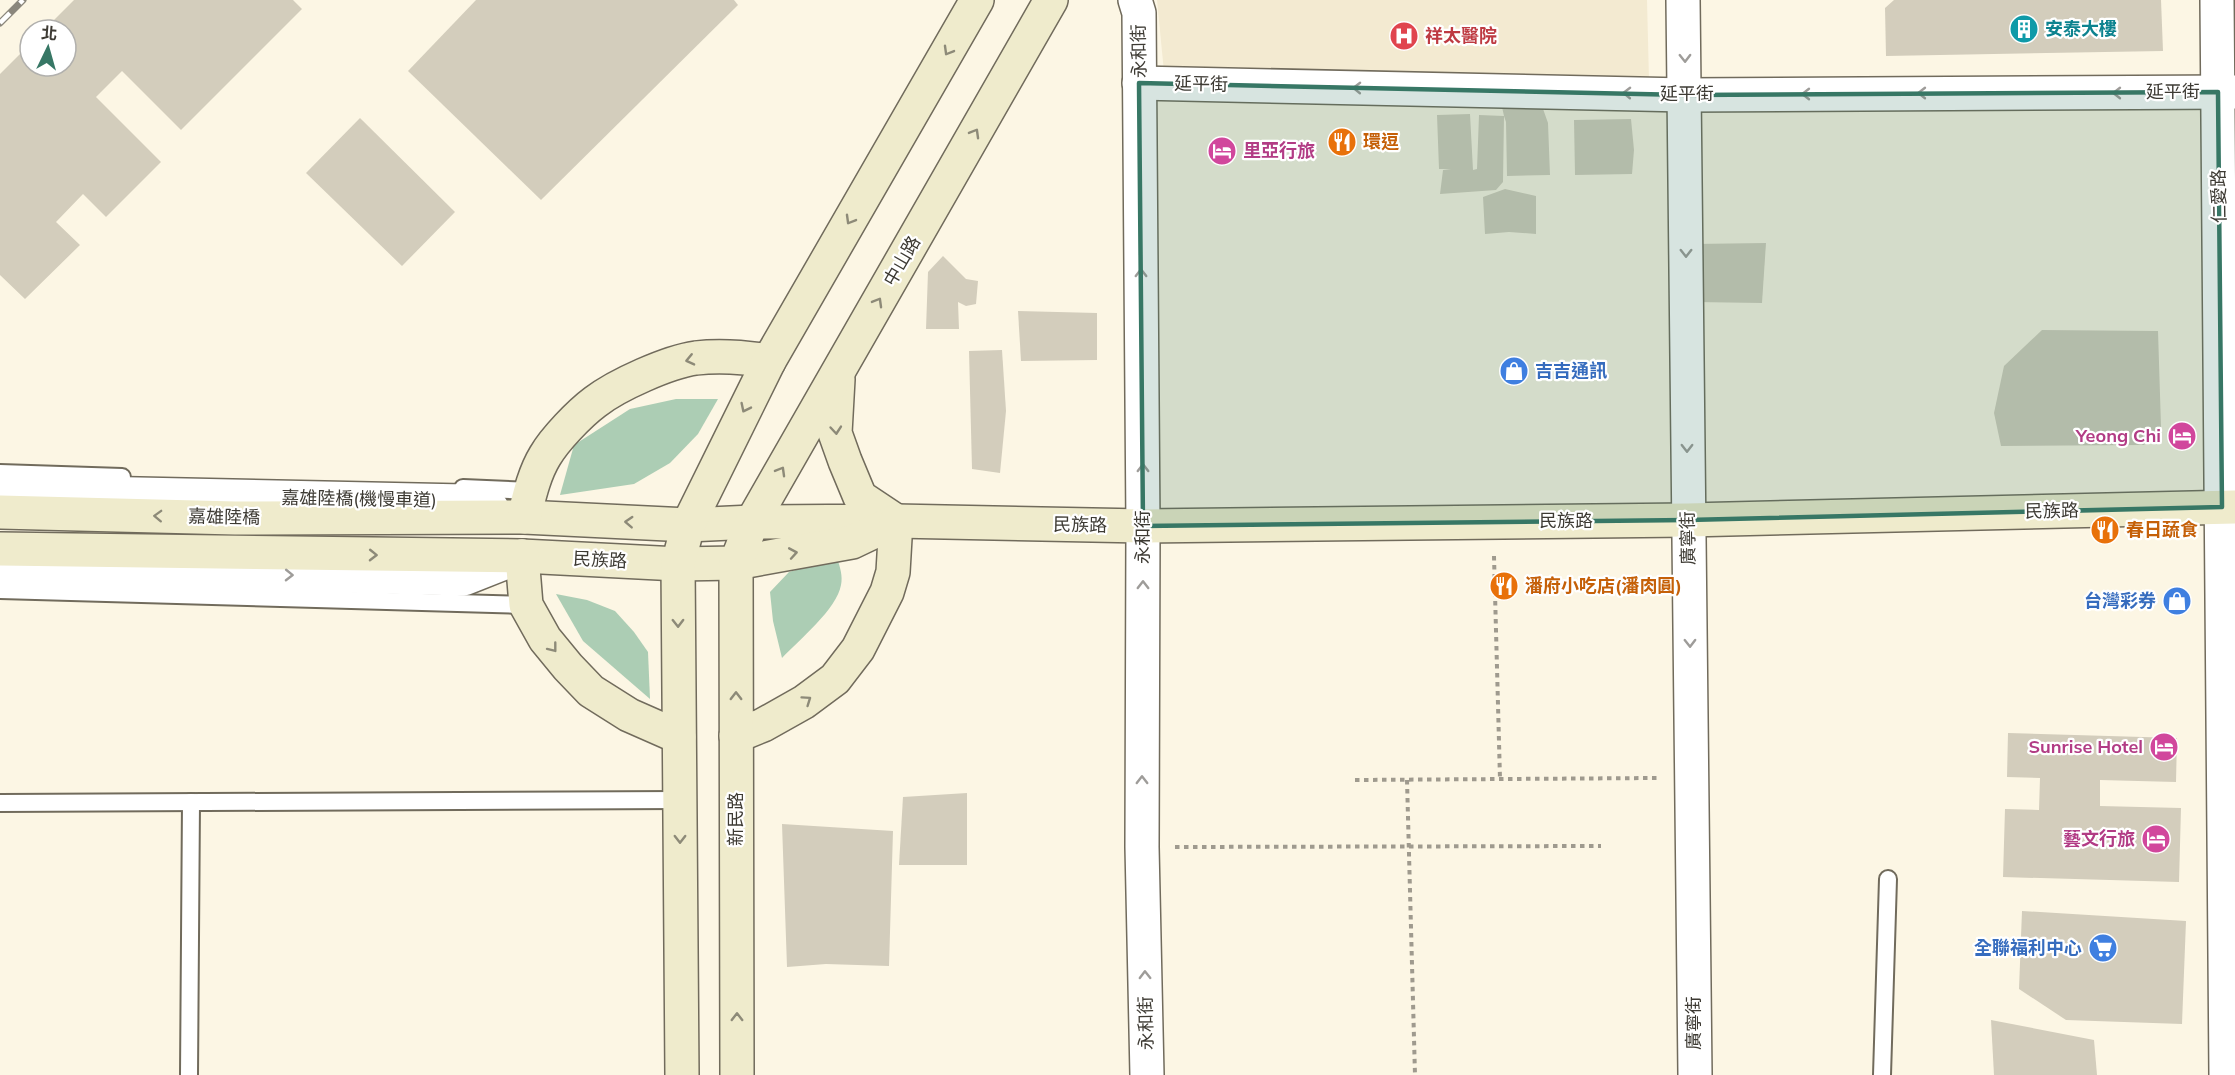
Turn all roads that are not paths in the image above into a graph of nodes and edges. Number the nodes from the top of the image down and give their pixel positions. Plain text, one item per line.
1 (977, 0) edge
2 (1051, 0) edge
3 (1683, 0) edge
4 (2217, 0) edge
5 (1137, 7) edge
6 (1139, 83) junction
7 (2226, 92) edge
8 (1685, 95) junction
9 (769, 361) junction
10 (838, 372) junction
11 (0, 473) edge
12 (0, 491) edge
13 (527, 504) junction
14 (2229, 507) edge
15 (456, 510) junction
16 (0, 512) edge
17 (1688, 520) junction
18 (897, 521) junction
19 (752, 522) junction
20 (687, 525) junction
21 (1143, 526) junction
22 (0, 549) edge
23 (441, 556) joint
24 (522, 556) junction
25 (736, 563) junction
26 (678, 564) junction
27 (0, 568) edge
28 (0, 590) edge
29 (526, 605) junction
30 (679, 736) junction
31 (736, 736) junction
32 (680, 800) junction
33 (191, 802) junction
34 (0, 803) edge
35 (1888, 879) dead end
36 (189, 1075) edge
37 (682, 1075) edge
38 (737, 1075) edge
39 (1147, 1075) edge
40 (1695, 1075) edge
41 (1882, 1075) edge
42 (2226, 1075) edge

1 -> 9 main road
10 -> 2 main road, 中山路
3 -> 8 street, 廣寧街
4 - 7 street, 仁愛路
5 - 6 street, 永和街
8 -> 6 street, 延平街
21 -> 6 street, 永和街
7 -> 8 street, 延平街
7 - 14 street, 仁愛路
8 -> 17 street, 廣寧街
9 -> 13 main road
9 -> 20 main road
10 -> 18 main road
19 -> 10 main road, 中山路
11 - 13 lane
12 - 15 street, 嘉雄陸橋(機慢車道)
13 - 15 main road, 嘉雄陸橋
20 -> 13 main road, 民族路
14 - 17 main road, 民族路
14 - 42 street, 仁愛路
15 -> 16 main road, 嘉雄陸橋
17 - 21 main road, 民族路
17 -> 40 street, 廣寧街
18 - 19 main road, 民族路
18 - 21 main road, 民族路
25 -> 18 main road, 民族路
31 -> 18 main road
19 - 20 main road, 民族路
19 - 25 main road, 中山路
20 - 26 main road
39 -> 21 street, 永和街
22 -> 23 main road, 嘉雄陸橋
23 - 24 main road, 民族路
24 - 26 main road, 民族路
27 -> 24 street
24 - 29 main road
25 - 26 main road, 民族路
31 -> 25 main road, 新民路
26 -> 30 main road
28 - 29 lane
29 -> 30 main road
30 - 32 main road
38 -> 31 main road, 新民路
32 - 33 lane
32 -> 37 main road
33 - 34 lane
33 - 36 lane
35 - 41 lane

